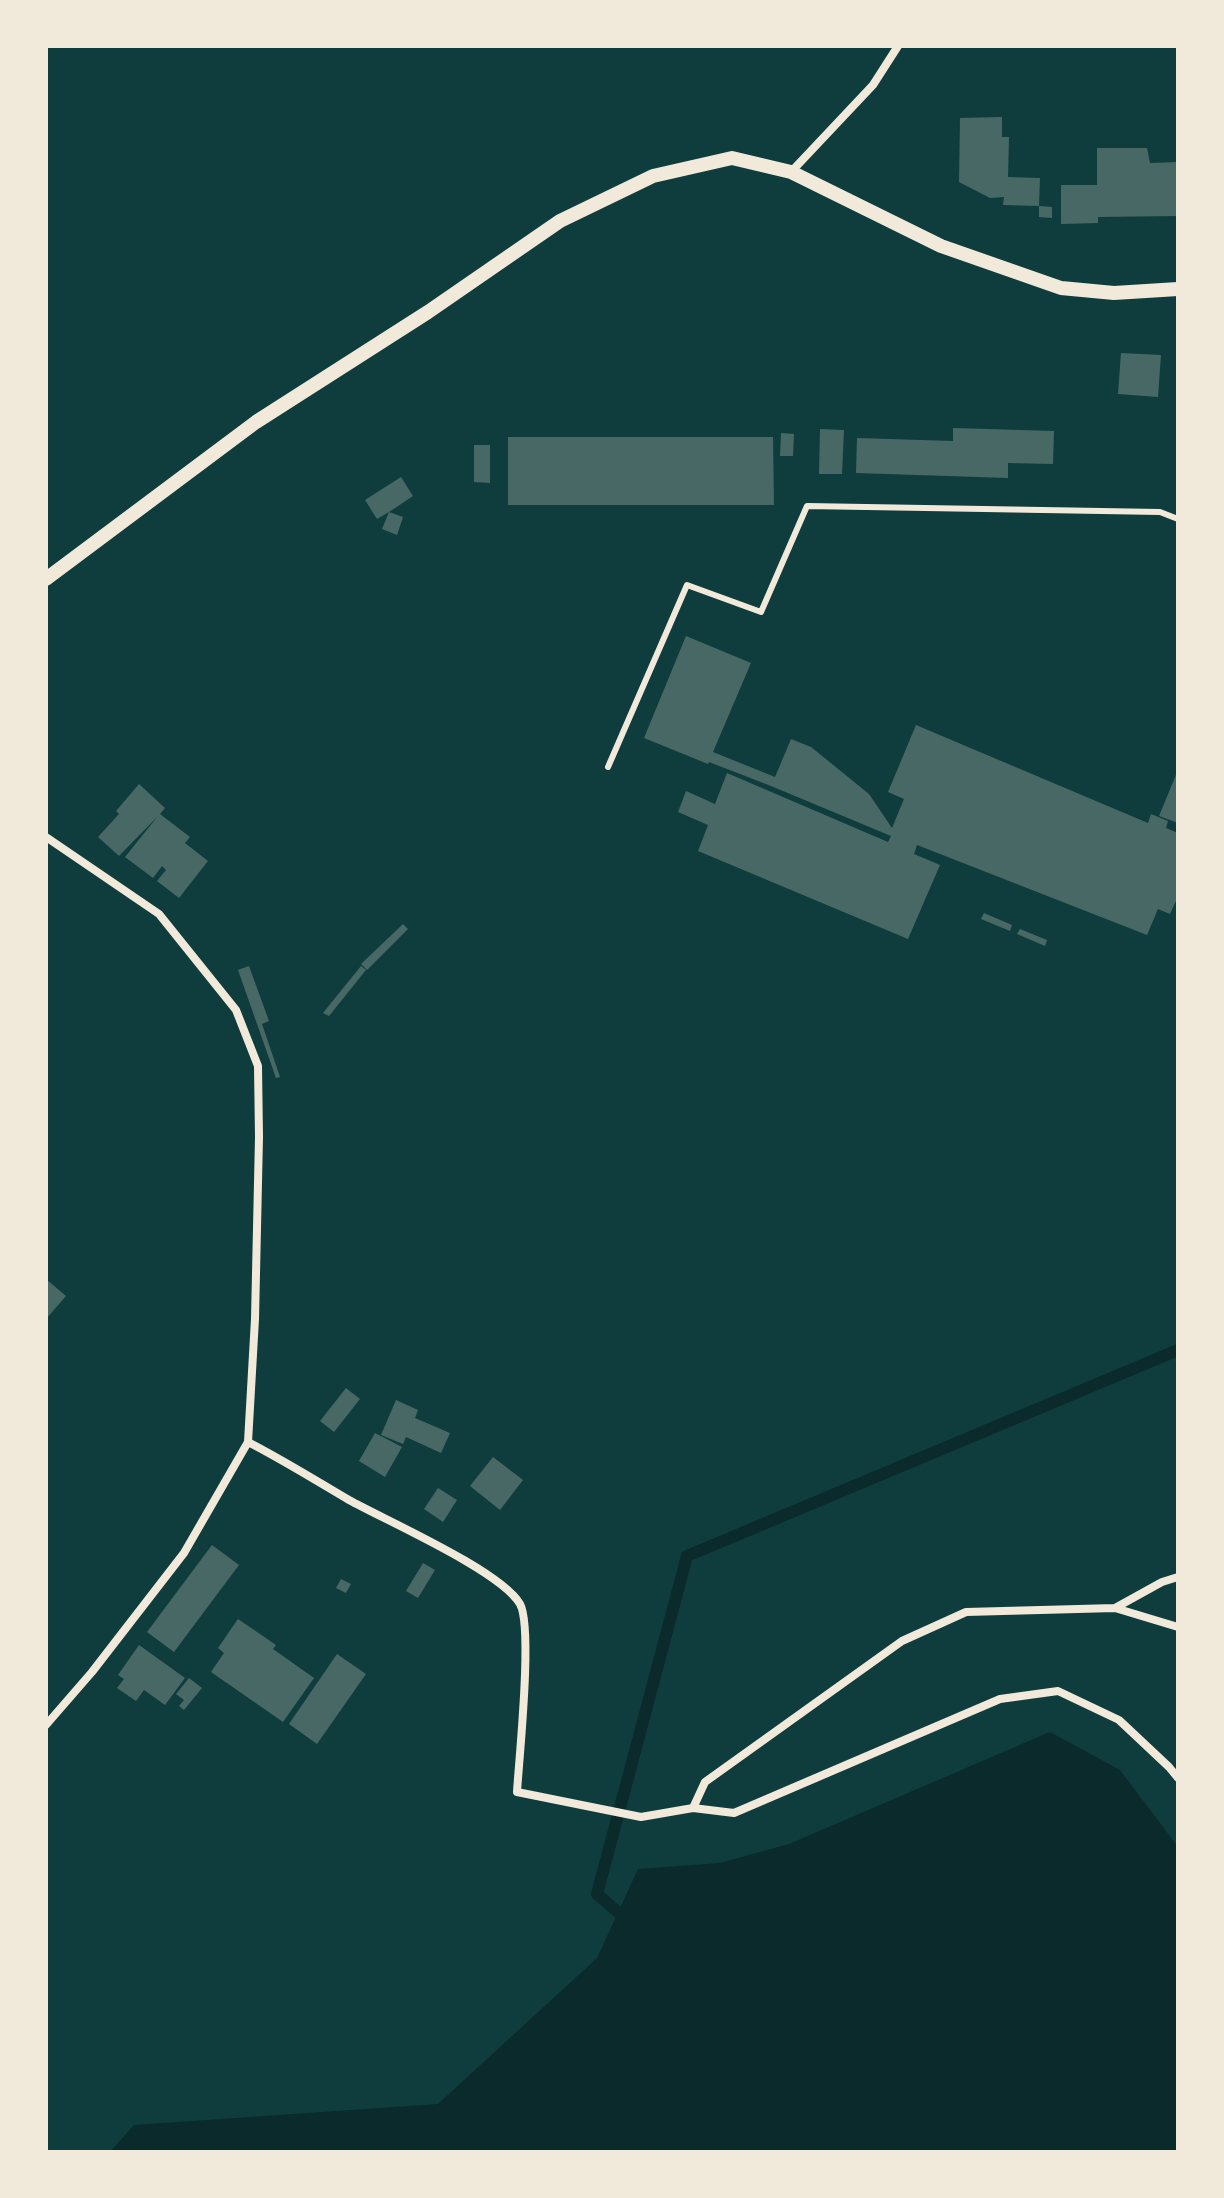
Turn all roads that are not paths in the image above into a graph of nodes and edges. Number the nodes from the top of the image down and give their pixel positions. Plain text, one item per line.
1 (898, 46) edge
2 (791, 172) junction
3 (1178, 289) edge
4 (1178, 519) edge
5 (46, 579) edge
6 (608, 767) dead end
7 (46, 837) edge
8 (248, 1442) junction
9 (1178, 1577) edge
10 (1115, 1608) junction
11 (1178, 1627) edge
12 (46, 1725) edge
13 (1178, 1778) edge
14 (693, 1808) junction

1 - 2 street
2 - 3 street
2 - 5 street
4 - 6 lane
7 - 8 street
8 - 12 street
8 - 14 street
9 - 10 street
10 - 11 street
10 - 14 street
13 - 14 street

